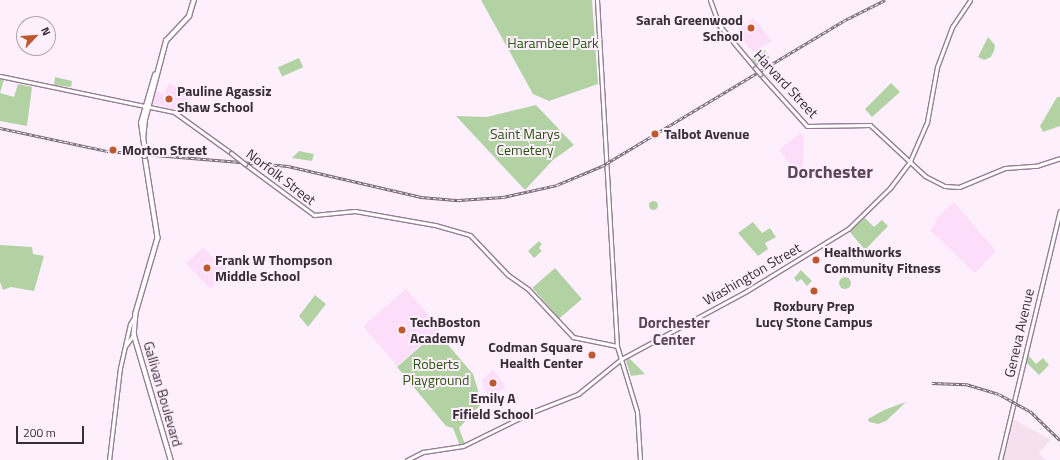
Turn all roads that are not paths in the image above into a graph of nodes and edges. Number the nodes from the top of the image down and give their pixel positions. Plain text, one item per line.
1 (194, 0) edge
2 (597, 0) edge
3 (710, 0) edge
4 (970, 0) edge
5 (0, 76) edge
6 (147, 106) junction
7 (1060, 158) edge
8 (910, 161) junction
9 (1060, 211) edge
10 (135, 316) junction
11 (134, 334) junction
12 (126, 346) junction
13 (617, 346) junction
14 (621, 359) junction
15 (109, 460) edge
16 (171, 460) edge
17 (407, 460) edge
18 (640, 460) edge
19 (1000, 460) edge

1 - 6 highway
2 - 13 main road
3 - 8 main road, Harvard Street, bridge
4 - 8 main road, Washington Street
5 - 6 main road, Norfolk Street
6 - 10 highway, bridge
6 - 13 main road, Norfolk Street, bridge
7 - 8 main road, Harvard Street
8 - 14 main road, Washington Street
9 - 19 main road, Geneva Avenue
10 - 11 highway
10 - 12 main road
11 - 12 main road
11 - 16 highway, Gallivan Boulevard
12 - 15 main road
13 - 14 main road
14 - 17 main road, Washington Street
14 - 18 main road

